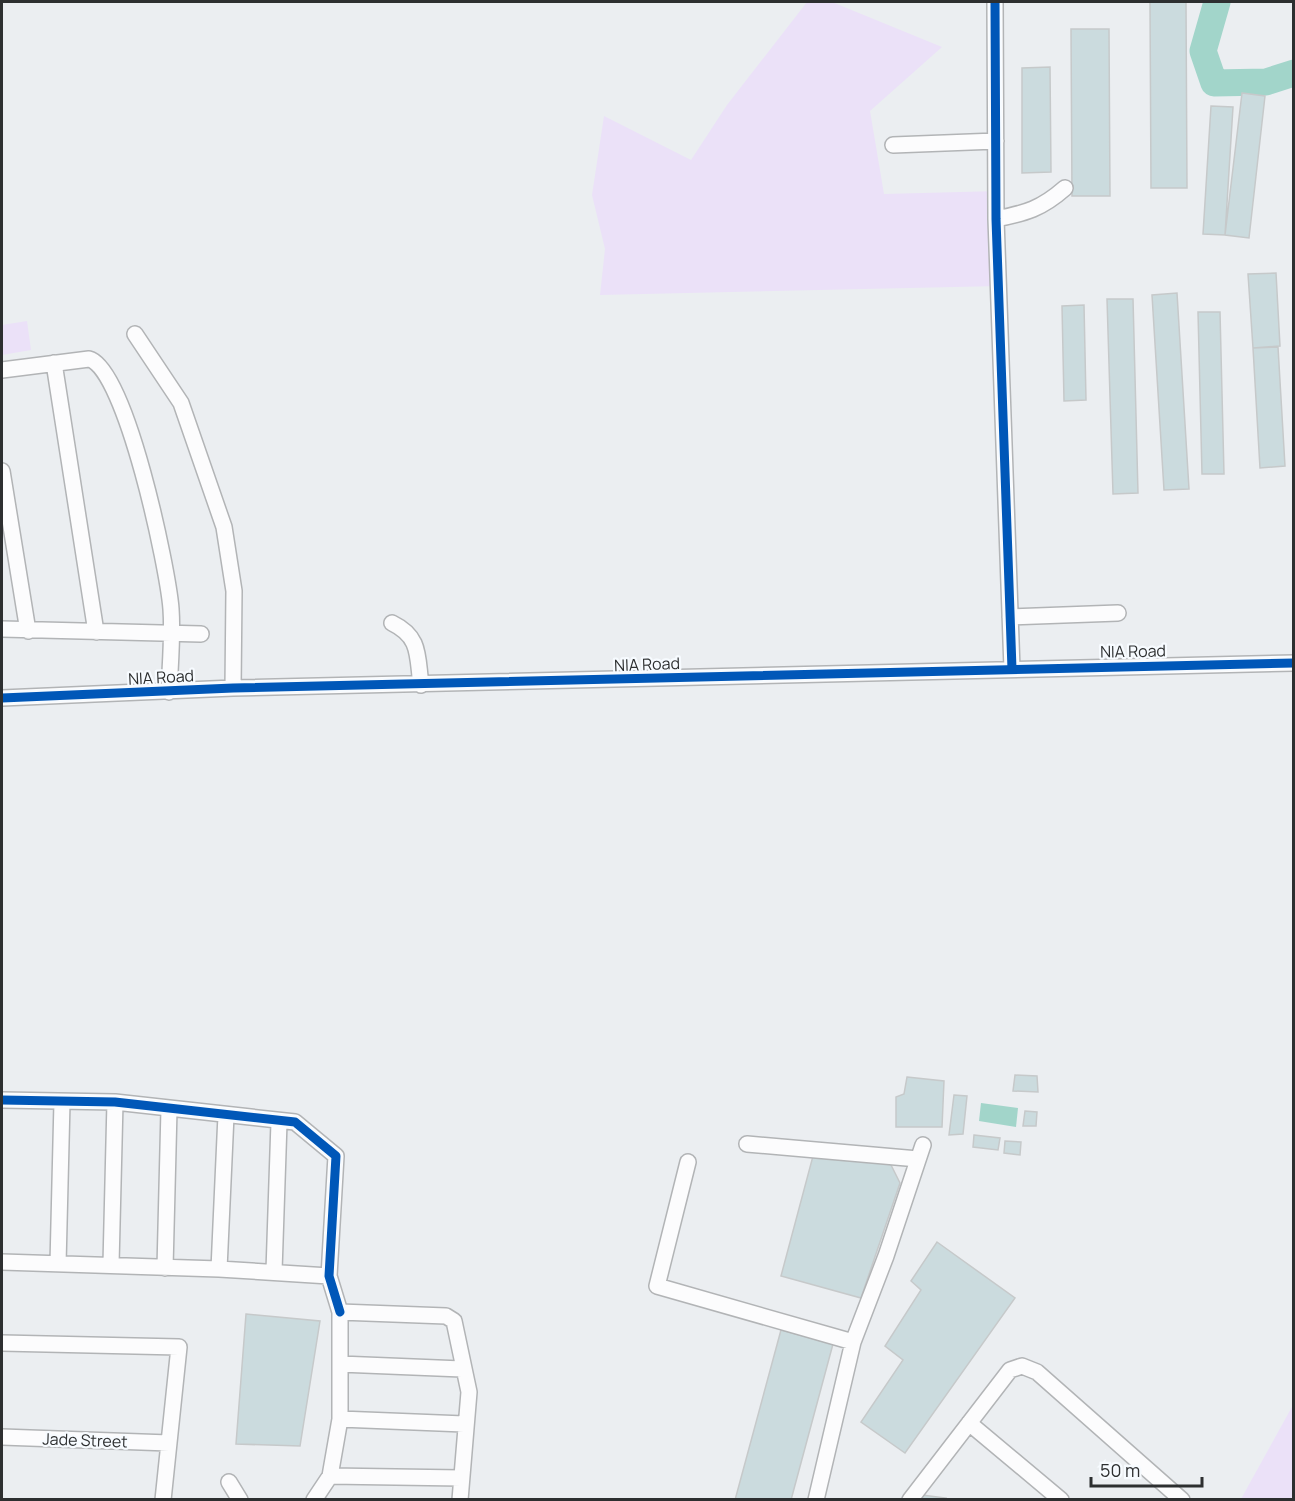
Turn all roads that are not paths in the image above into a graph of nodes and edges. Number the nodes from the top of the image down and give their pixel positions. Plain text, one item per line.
1 (995, 2) edge
2 (996, 141) junction
3 (893, 145) dead end
4 (1065, 188) dead end
5 (996, 219) junction
6 (135, 334) dead end
7 (54, 363) junction
8 (2, 370) edge
9 (2, 471) edge
10 (1118, 613) dead end
11 (1010, 617) junction
12 (392, 623) dead end
13 (2, 629) edge
14 (28, 631) junction
15 (96, 632) junction
16 (171, 634) junction
17 (201, 634) dead end
18 (1293, 663) edge
19 (1012, 669) junction
20 (421, 685) junction
21 (233, 688) junction
22 (169, 692) junction
23 (2, 698) edge
24 (2, 1100) edge
25 (62, 1102) junction
26 (115, 1102) junction
27 (169, 1109) junction
28 (226, 1115) junction
29 (279, 1122) junction
30 (747, 1144) dead end
31 (688, 1162) dead end
32 (2, 1262) edge
33 (58, 1264) junction
34 (111, 1264) junction
35 (165, 1268) junction
36 (219, 1269) junction
37 (274, 1271) junction
38 (329, 1276) junction
39 (340, 1312) junction
40 (853, 1342) junction
41 (2, 1343) edge
42 (340, 1364) junction
43 (462, 1369) junction
44 (340, 1419) junction
45 (969, 1423) junction
46 (464, 1424) junction
47 (2, 1437) edge
48 (169, 1443) junction
49 (330, 1476) junction
50 (460, 1478) junction
51 (229, 1482) dead end
52 (163, 1500) edge
53 (240, 1500) edge
54 (314, 1500) edge
55 (460, 1500) edge
56 (816, 1500) edge
57 (910, 1500) edge
58 (1061, 1500) edge
59 (1182, 1500) edge

1 - 2 street
2 - 3 street
2 - 5 street
4 - 5 street
5 - 11 street
6 - 21 street
7 - 8 street
7 - 15 street
7 - 16 street
9 - 14 street
10 - 11 street
11 - 19 street
12 - 20 street
13 - 14 street
14 - 15 street
15 - 16 street
16 - 17 street
16 - 22 street
18 - 19 street, NIA Road
19 - 20 street, NIA Road
20 - 21 street, NIA Road
21 - 22 street, NIA Road
22 - 23 street, NIA Road
24 - 25 street
25 - 26 street
25 - 33 street
26 - 27 street
26 - 34 street
27 - 28 street
27 - 35 street
28 - 29 street
28 - 36 street
29 - 37 street
29 - 38 street
30 - 40 street
31 - 40 street
32 - 33 street
33 - 34 street
34 - 35 street
35 - 36 street
36 - 37 street
37 - 38 street
38 - 39 street
39 - 42 street
39 - 43 street
40 - 56 street
41 - 48 street
42 - 43 street
42 - 44 street
43 - 46 street
44 - 46 street
44 - 49 street
45 - 57 street
45 - 58 street
45 - 59 street
46 - 50 street
47 - 48 street, Jade Street
48 - 52 street
49 - 50 street
49 - 54 street
50 - 55 street
51 - 53 street

